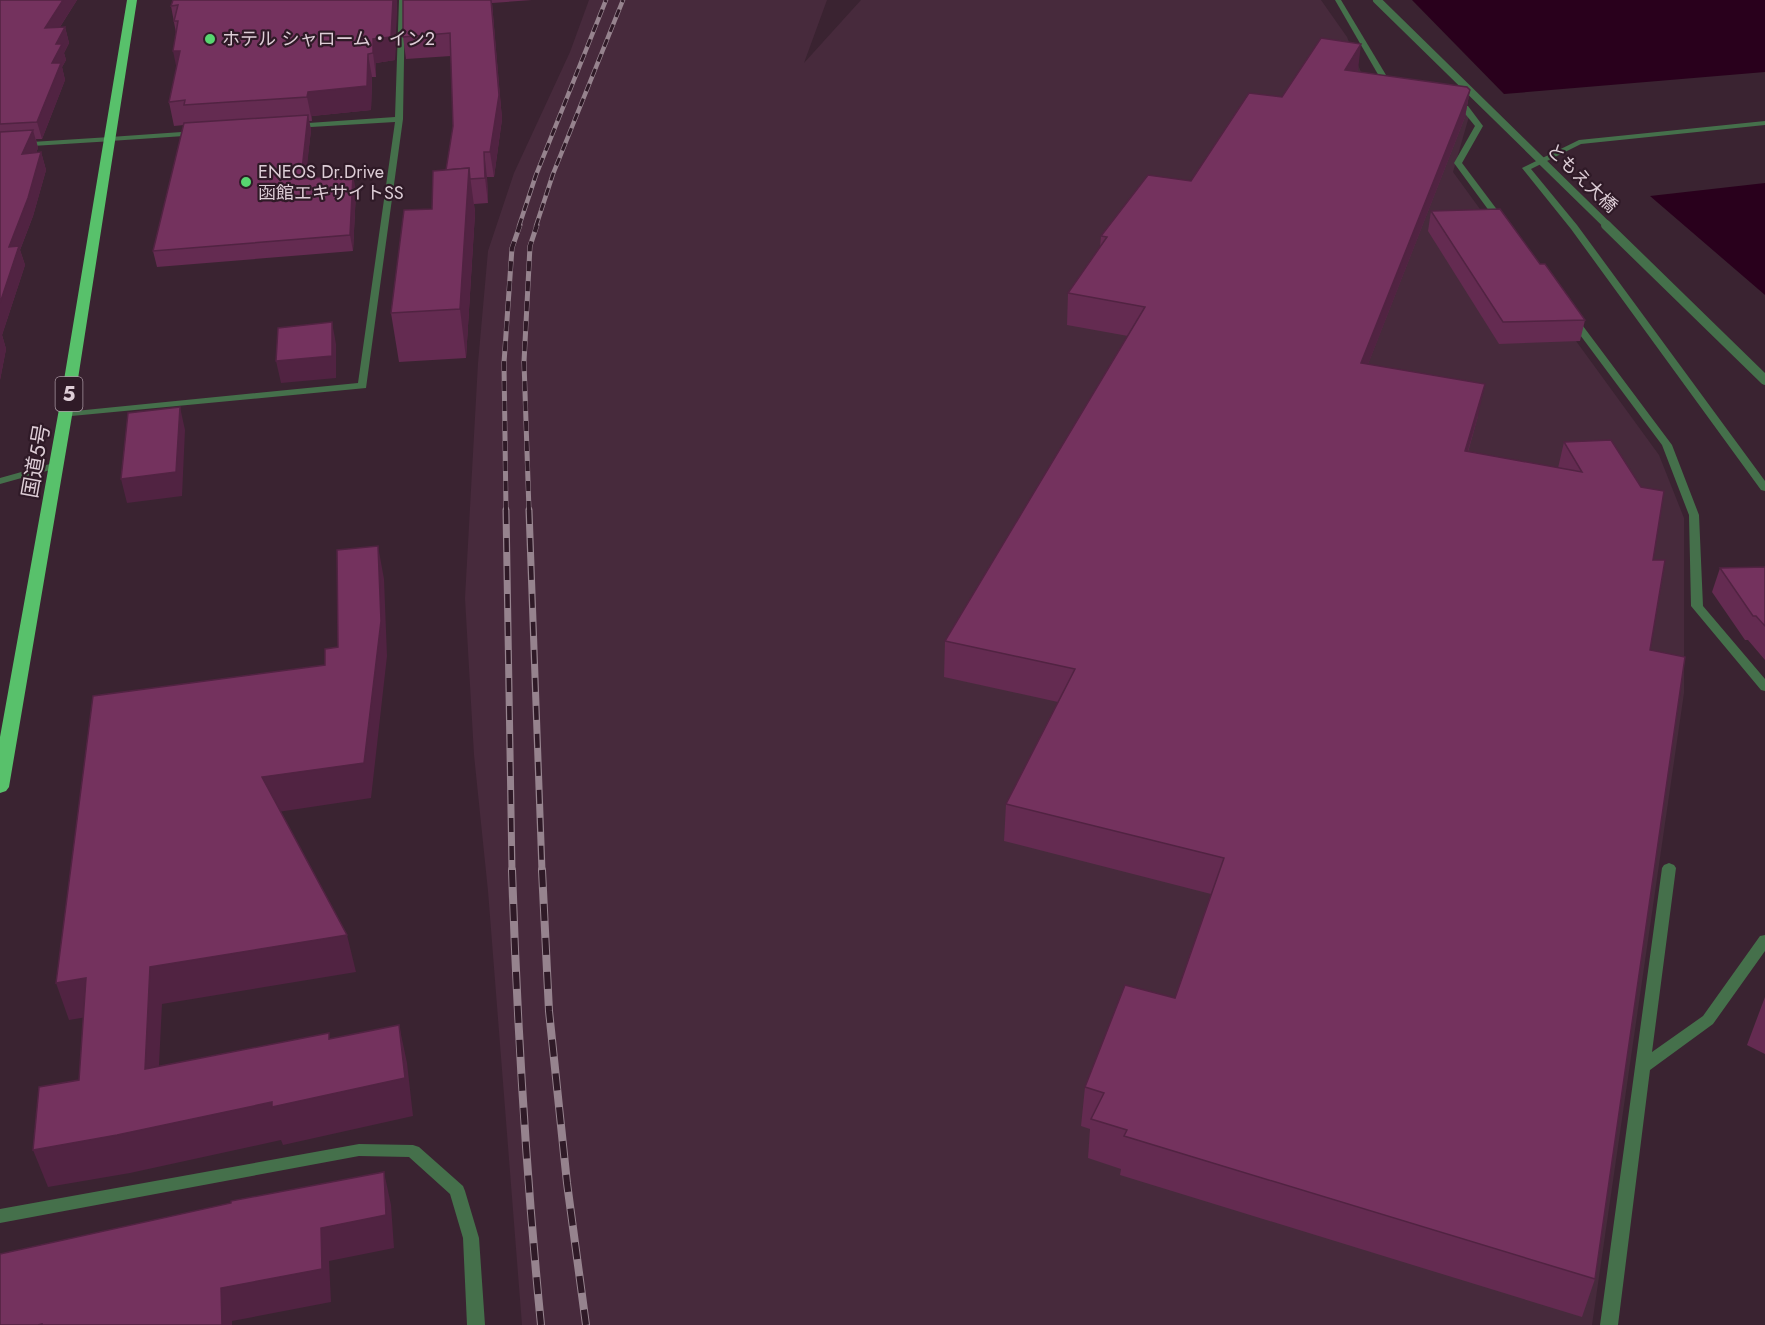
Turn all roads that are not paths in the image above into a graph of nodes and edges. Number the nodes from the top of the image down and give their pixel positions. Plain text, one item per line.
1 (132, 0) edge
2 (402, 0) edge
3 (1338, 0) edge
4 (1377, 0) edge
5 (1402, 93) edge
6 (1444, 103) edge
7 (399, 119) junction
8 (1765, 123) edge
9 (283, 127) edge
10 (202, 133) edge
11 (110, 139) junction
12 (0, 146) edge
13 (1507, 229) edge
14 (1570, 313) edge
15 (1765, 380) edge
16 (66, 415) junction
17 (57, 465) junction
18 (0, 481) edge
19 (1765, 489) edge
20 (1765, 687) edge
21 (0, 787) edge
22 (1669, 868) dead end
23 (1765, 940) edge
24 (1643, 1067) junction
25 (0, 1216) edge
26 (476, 1325) edge
27 (1609, 1325) edge

1 - 11 highway, 国道5号 / 5
2 - 7 street
3 - 5 street
4 - 15 street, ともえ大橋, bridge
6 - 13 street
7 - 9 street
7 - 16 street
8 - 19 street
10 - 11 street
11 - 12 street
11 - 16 highway, 国道5号 / 5
14 - 20 street
16 - 17 highway, 国道5号 / 5
17 - 18 street
17 - 21 highway, 国道5号 / 5
22 - 24 street
23 - 24 street
24 - 27 street
25 - 26 street

